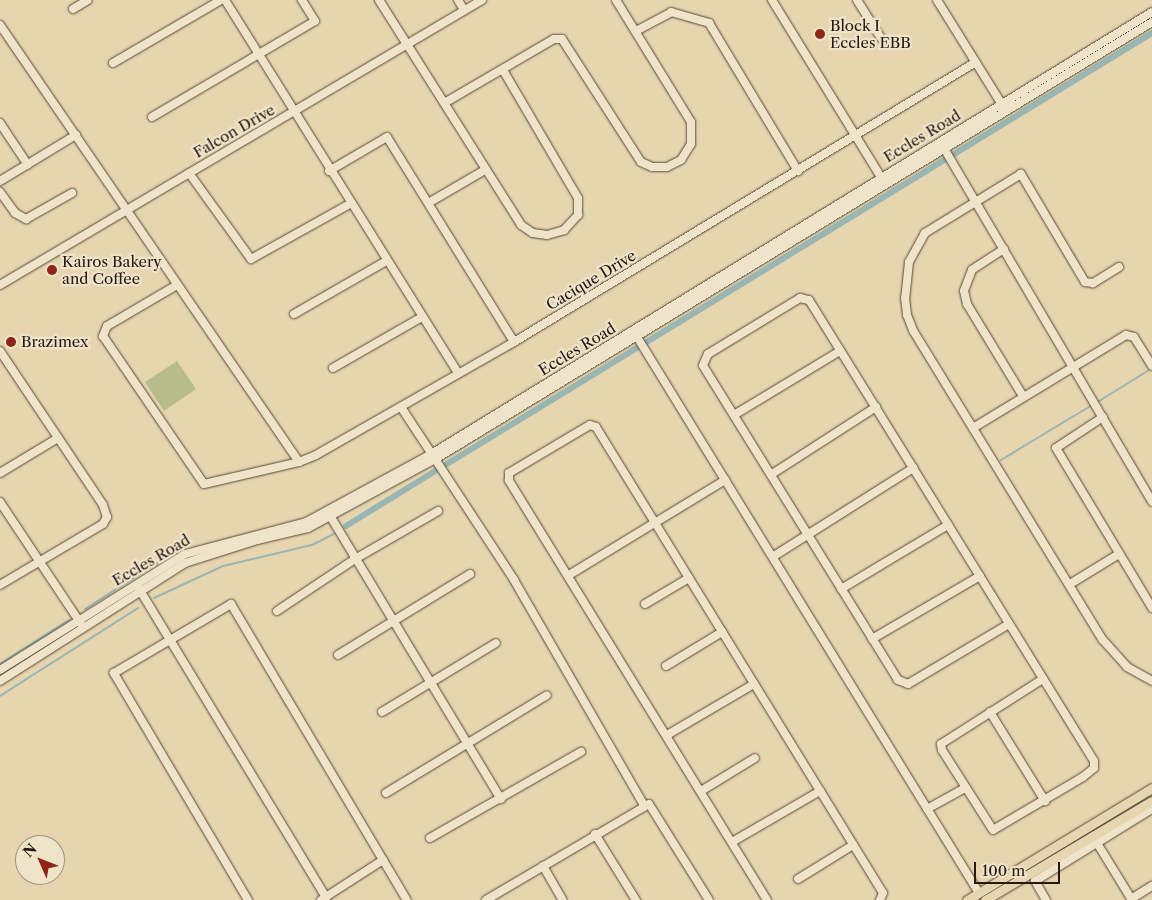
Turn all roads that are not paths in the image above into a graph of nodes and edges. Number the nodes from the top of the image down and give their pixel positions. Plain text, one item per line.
1 (88, 0) edge
2 (221, 0) edge
3 (225, 0) edge
4 (302, 0) edge
5 (379, 0) edge
6 (458, 0) edge
7 (482, 0) edge
8 (616, 0) edge
9 (857, 0) edge
10 (937, 0) edge
11 (776, 2) edge
12 (73, 9) dead end
13 (464, 10) junction
14 (1152, 12) edge
15 (1152, 22) edge
16 (0, 25) edge
17 (636, 32) junction
18 (881, 38) dead end
19 (406, 45) junction
20 (260, 55) junction
21 (976, 62) junction
22 (113, 63) dead end
23 (503, 70) junction
24 (446, 102) junction
25 (1004, 106) junction
26 (295, 112) junction
27 (152, 117) dead end
28 (0, 123) edge
29 (76, 135) junction
30 (854, 136) junction
31 (941, 145) junction
32 (28, 165) junction
33 (485, 170) junction
34 (329, 171) junction
35 (798, 171) junction
36 (189, 173) junction
37 (883, 179) junction
38 (0, 181) edge
39 (0, 192) edge
40 (72, 193) dead end
41 (430, 202) junction
42 (975, 202) junction
43 (350, 204) junction
44 (128, 211) junction
45 (1004, 249) junction
46 (386, 261) junction
47 (1119, 267) dead end
48 (0, 285) edge
49 (177, 285) junction
50 (294, 314) dead end
51 (422, 317) junction
52 (635, 333) junction
53 (514, 342) junction
54 (0, 351) edge
55 (840, 351) junction
56 (1074, 366) junction
57 (1152, 366) edge
58 (333, 368) dead end
59 (458, 373) junction
60 (1023, 396) junction
61 (401, 408) junction
62 (876, 408) junction
63 (734, 415) junction
64 (1103, 417) junction
65 (973, 428) junction
66 (58, 438) junction
67 (435, 455) junction
68 (299, 462) junction
69 (913, 468) junction
70 (0, 473) edge
71 (772, 474) junction
72 (725, 480) junction
73 (0, 502) edge
74 (1152, 502) edge
75 (438, 511) dead end
76 (330, 515) junction
77 (656, 522) junction
78 (948, 525) junction
79 (807, 534) junction
80 (1119, 554) junction
81 (774, 556) junction
82 (355, 559) junction
83 (40, 561) junction
84 (470, 574) dead end
85 (569, 575) junction
86 (980, 576) junction
87 (690, 578) junction
88 (1070, 584) junction
89 (0, 585) edge
90 (138, 586) junction
91 (841, 589) junction
92 (645, 604) dead end
93 (1152, 608) edge
94 (276, 611) dead end
95 (392, 621) junction
96 (81, 624) junction
97 (1009, 624) junction
98 (722, 632) junction
99 (172, 639) junction
100 (872, 639) junction
101 (496, 643) dead end
102 (338, 654) dead end
103 (666, 666) dead end
104 (0, 670) edge
105 (1043, 679) junction
106 (0, 681) edge
107 (1152, 681) edge
108 (430, 682) junction
109 (754, 684) junction
110 (547, 695) dead end
111 (382, 712) dead end
112 (990, 712) junction
113 (667, 735) junction
114 (466, 743) junction
115 (581, 752) dead end
116 (755, 758) dead end
117 (965, 788) junction
118 (1152, 788) edge
119 (701, 791) junction
120 (820, 791) junction
121 (386, 793) dead end
122 (501, 799) junction
123 (1152, 800) edge
124 (1045, 801) junction
125 (644, 805) junction
126 (927, 809) junction
127 (1152, 809) edge
128 (595, 834) junction
129 (430, 838) dead end
130 (732, 842) junction
131 (1097, 843) junction
132 (853, 846) junction
133 (383, 860) junction
134 (543, 866) junction
135 (798, 879) dead end
136 (1152, 886) edge
137 (982, 896) edge
138 (324, 898) edge
139 (405, 899) edge
140 (248, 900) edge
141 (487, 900) edge
142 (563, 900) edge
143 (636, 900) edge
144 (709, 900) edge
145 (767, 900) edge
146 (880, 900) edge
147 (967, 900) edge
148 (1046, 900) edge
149 (1132, 900) edge

1 - 12 street
2 - 22 street
3 - 20 street
4 - 20 street
5 - 19 street
6 - 13 street
7 - 13 street, Falcon Drive
8 - 17 street
9 - 18 street
10 - 21 street
11 - 30 street
13 - 19 street, Falcon Drive
14 - 25 street, Eccles Road
15 - 25 street, Eccles Road
16 - 29 street
17 - 23 street
17 - 35 street
19 - 24 street
19 - 26 street, Falcon Drive
20 - 26 street
20 - 27 street
21 - 25 street
21 - 30 street, Cacique Drive
23 - 24 street
23 - 33 street
24 - 33 street
25 - 31 street, Eccles Road
26 - 34 street
26 - 36 street, Falcon Drive
28 - 32 street
29 - 32 street
29 - 44 street
30 - 35 street, Cacique Drive
30 - 37 street
31 - 37 street, Eccles Road
31 - 42 street
32 - 38 street
33 - 41 street
34 - 41 street
34 - 43 street
35 - 53 street, Cacique Drive
36 - 43 street
36 - 44 street, Falcon Drive
37 - 52 street, Eccles Road
39 - 40 street
41 - 53 street
42 - 45 street
42 - 47 street
42 - 65 street
43 - 46 street
44 - 48 street, Falcon Drive
44 - 49 street
45 - 56 street
45 - 60 street
46 - 50 street
46 - 51 street
49 - 68 street
49 - 68 street, Cacique Drive
51 - 58 street
51 - 59 street
52 - 67 street, Eccles Road
52 - 72 street
53 - 59 street, Cacique Drive
54 - 66 street
55 - 62 street
55 - 63 street
55 - 63 street
56 - 57 street
56 - 60 street
56 - 64 street
59 - 61 street, Cacique Drive
60 - 65 street
61 - 67 street
61 - 68 street, Cacique Drive
62 - 69 street
62 - 71 street
63 - 71 street
64 - 74 street
64 - 80 street
65 - 88 street
66 - 70 street
66 - 83 street
67 - 76 street, Eccles Road
67 - 125 street
69 - 78 street
69 - 79 street
71 - 79 street
72 - 77 street
72 - 81 street
73 - 83 street
75 - 82 street
76 - 82 street
76 - 90 street, Eccles Road
77 - 85 street
77 - 85 street
77 - 87 street
78 - 86 street
78 - 91 street
79 - 81 street
79 - 91 street
80 - 88 street
80 - 93 street
81 - 126 street
82 - 94 street
82 - 95 street
83 - 89 street
83 - 96 street
84 - 95 street
85 - 113 street
86 - 97 street
86 - 100 street
87 - 92 street
87 - 98 street
88 - 107 street
90 - 96 street, Eccles Road
90 - 99 street
91 - 100 street
95 - 102 street
95 - 108 street
96 - 104 street, Eccles Road
96 - 106 street, Eccles Road
97 - 100 street
97 - 105 street
98 - 103 street
98 - 109 street
99 - 133 street
99 - 138 street
99 - 140 street
101 - 108 street
105 - 112 street
105 - 124 street
108 - 111 street
108 - 114 street
109 - 113 street
109 - 120 street
110 - 114 street
112 - 117 street
112 - 124 street
113 - 119 street
114 - 121 street
114 - 122 street
115 - 122 street
116 - 119 street
117 - 124 street
117 - 126 street
118 - 137 main road
119 - 130 street
120 - 130 street
120 - 132 street
122 - 129 street
123 - 137 main road
125 - 128 street
125 - 144 street
126 - 137 street
127 - 131 street
128 - 134 street
128 - 143 street
130 - 145 street
131 - 148 street
131 - 149 street
132 - 135 street
132 - 146 street
133 - 138 street
133 - 139 street
134 - 141 street
134 - 142 street
136 - 149 street
137 - 147 main road

